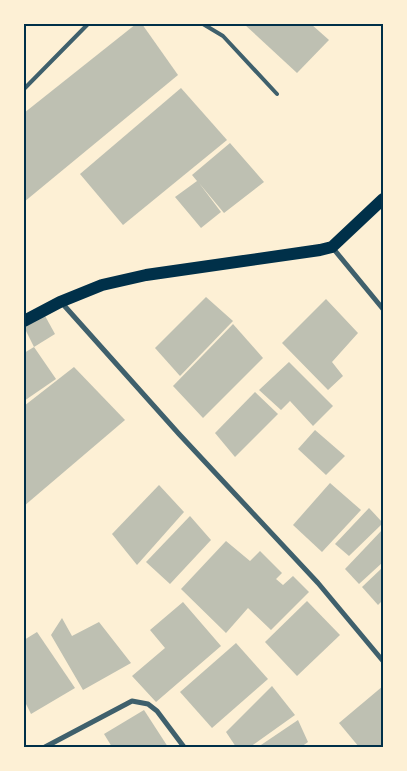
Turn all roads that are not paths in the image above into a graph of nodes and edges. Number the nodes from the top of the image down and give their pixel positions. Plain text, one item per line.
1 (88, 24) edge
2 (203, 24) edge
3 (24, 89) edge
4 (277, 94) dead end
5 (383, 199) edge
6 (332, 247) junction
7 (60, 302) junction
8 (383, 309) edge
9 (24, 321) edge
10 (383, 661) edge
11 (44, 747) edge
12 (184, 747) edge

1 - 3 lane
2 - 4 lane
5 - 6 main road
6 - 7 main road
6 - 8 street
7 - 9 main road
7 - 10 street
11 - 12 street

